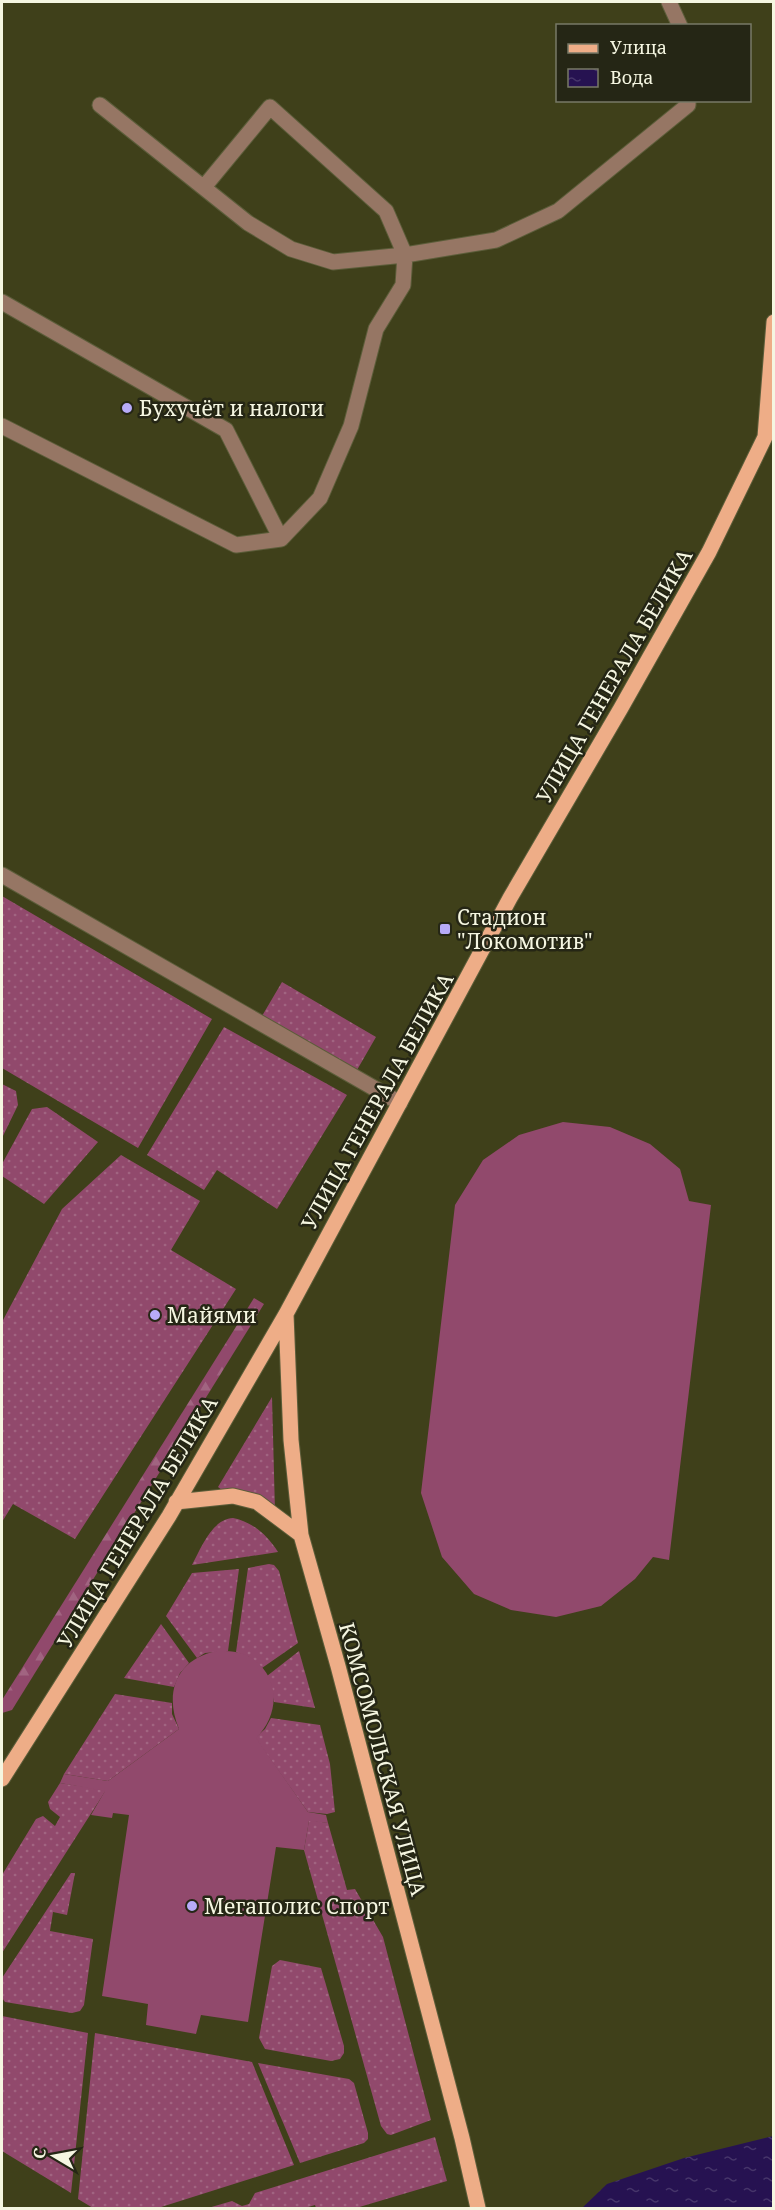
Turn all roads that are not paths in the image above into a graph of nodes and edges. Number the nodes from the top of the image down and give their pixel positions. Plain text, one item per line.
1 (669, 2) edge
2 (679, 24) edge
3 (688, 103) edge
4 (100, 105) dead end
5 (204, 187) junction
6 (405, 255) junction
7 (2, 302) edge
8 (774, 322) edge
9 (2, 426) edge
10 (769, 432) edge
11 (281, 539) junction
12 (2, 875) edge
13 (400, 1103) junction
14 (286, 1314) junction
15 (176, 1502) junction
16 (301, 1535) junction
17 (2, 1779) edge
18 (478, 2208) edge

1 - 2 street
3 - 6 street
4 - 5 street
5 - 6 street
5 - 6 street
6 - 11 street
7 - 11 street
8 - 10 main road, УЛИЦА ГЕНЕРАЛА БЕЛИКА
9 - 11 street
10 - 13 main road, УЛИЦА ГЕНЕРАЛА БЕЛИКА
12 - 13 street
13 - 14 main road, УЛИЦА ГЕНЕРАЛА БЕЛИКА
14 - 15 main road, УЛИЦА ГЕНЕРАЛА БЕЛИКА
14 - 16 main road, КОМСОМОЛЬСКАЯ УЛИЦА
15 - 16 main road
15 - 17 main road, УЛИЦА ГЕНЕРАЛА БЕЛИКА
16 - 18 main road, КОМСОМОЛЬСКАЯ УЛИЦА

